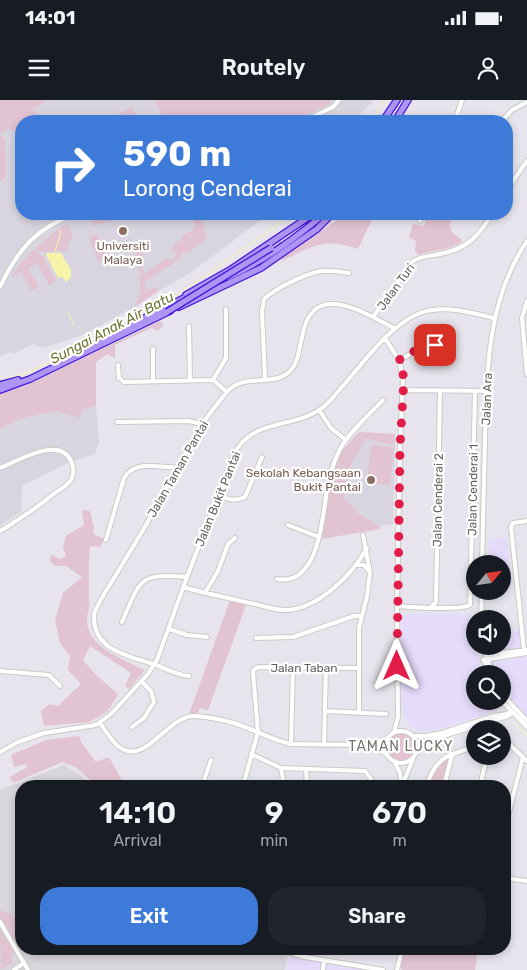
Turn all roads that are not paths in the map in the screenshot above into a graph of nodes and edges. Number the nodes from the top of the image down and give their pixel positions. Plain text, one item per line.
1 (340, 100) edge
2 (396, 100) edge
3 (408, 100) edge
4 (462, 100) edge
5 (527, 102) edge
6 (316, 115) edge
7 (387, 115) edge
8 (390, 115) edge
9 (399, 115) edge
10 (456, 115) edge
11 (507, 115) edge
12 (527, 161) edge
13 (513, 181) edge
14 (62, 220) edge
15 (304, 220) edge
16 (311, 220) edge
17 (316, 220) edge
18 (326, 220) edge
19 (488, 220) edge
20 (281, 241) tunnel mouth
21 (527, 241) edge
22 (271, 248) tunnel mouth
23 (349, 273) dead end
24 (0, 287) edge
25 (527, 301) edge
26 (166, 309) junction
27 (226, 309) dead end
28 (373, 317) junction
29 (494, 318) junction
30 (189, 326) dead end
31 (395, 329) junction
32 (385, 338) junction
33 (443, 345) dead end
34 (153, 349) dead end
35 (399, 360) junction
36 (118, 365) dead end
37 (527, 374) edge
38 (265, 379) junction
39 (153, 380) junction
40 (190, 380) junction
41 (213, 380) junction
42 (0, 385) edge
43 (0, 390) edge
44 (403, 390) junction
45 (440, 390) junction
46 (475, 391) junction
47 (227, 392) junction
48 (487, 392) junction
49 (383, 400) dead end
50 (319, 410) junction
51 (117, 422) dead end
52 (202, 424) junction
53 (346, 440) junction
54 (262, 457) dead end
55 (0, 468) edge
56 (178, 468) junction
57 (218, 495) junction
58 (527, 521) edge
59 (288, 525) dead end
60 (0, 532) edge
61 (363, 535) dead end
62 (319, 537) junction
63 (235, 538) dead end
64 (106, 540) dead end
65 (367, 548) junction
66 (482, 555) edge
67 (355, 565) junction
68 (370, 573) junction
69 (187, 577) junction
70 (277, 579) dead end
71 (183, 587) junction
72 (205, 593) junction
73 (397, 606) junction
74 (431, 607) junction
75 (362, 616) junction
76 (122, 622) dead end
77 (168, 629) junction
78 (207, 636) dead end
79 (256, 638) dead end
80 (526, 651) edge
81 (486, 655) edge
82 (486, 658) junction
83 (155, 664) junction
84 (487, 665) edge
85 (489, 665) edge
86 (293, 668) junction
87 (326, 668) junction
88 (359, 668) junction
89 (0, 671) edge
90 (189, 676) dead end
91 (142, 682) junction
92 (60, 686) dead end
93 (511, 703) edge
94 (502, 710) edge
95 (326, 711) junction
96 (359, 712) junction
97 (511, 712) junction
98 (386, 714) dead end
99 (494, 716) junction
100 (398, 717) junction
101 (526, 719) edge
102 (100, 723) junction
103 (132, 727) dead end
104 (527, 727) edge
105 (404, 731) junction
106 (258, 732) junction
107 (394, 732) junction
108 (413, 736) junction
109 (387, 739) junction
110 (291, 744) junction
111 (324, 744) junction
112 (370, 745) junction
113 (511, 746) edge
114 (466, 750) edge
115 (417, 751) junction
116 (0, 752) edge
117 (251, 754) junction
118 (388, 755) junction
119 (452, 755) junction
120 (414, 757) junction
121 (525, 759) edge
122 (211, 760) dead end
123 (394, 761) junction
124 (485, 765) edge
125 (281, 768) junction
126 (306, 769) junction
127 (204, 780) edge
128 (244, 780) edge
129 (283, 780) edge
130 (307, 780) edge
131 (371, 780) edge
132 (401, 780) edge
133 (404, 780) edge
134 (429, 780) edge
135 (446, 780) edge
136 (481, 780) edge
137 (511, 807) edge
138 (511, 879) edge
139 (527, 880) edge
140 (0, 922) edge
141 (15, 947) edge
142 (20, 955) edge
143 (298, 955) edge
144 (401, 955) edge
145 (324, 961) junction
146 (24, 964) junction
147 (14, 970) edge
148 (28, 970) edge
149 (323, 970) edge
150 (383, 970) edge
151 (397, 970) edge

1 - 6 street
2 - 7 highway
2 - 8 highway
3 - 9 highway
4 - 10 street
5 - 11 street
12 - 13 street
14 - 24 street
15 - 26 highway
16 - 20 highway
17 - 26 highway
18 - 26 highway, bridge
19 - 28 street, Jalan Turi
21 - 29 street, Jalan Ara
22 - 26 highway, bridge
23 - 38 street
25 - 37 street
26 - 42 highway
26 - 43 highway
27 - 41 street
28 - 31 street, Jalan Taman Pantai
28 - 38 street, Jalan Taman Pantai
29 - 31 street, Jalan Bukit Pantai
29 - 48 street, Jalan Ara
30 - 40 street
31 - 32 street, Jalan Bukit Pantai
32 - 35 street
32 - 50 street, Jalan Bukit Pantai
33 - 35 street
34 - 39 street
35 - 44 street
36 - 39 street
38 - 47 street, Jalan Taman Pantai
39 - 40 street
40 - 41 street
41 - 47 street
44 - 45 street
44 - 73 street
45 - 46 street
45 - 74 street, Jalan Cenderai 2
46 - 48 street
46 - 74 street, Jalan Cenderai 1
47 - 52 street, Jalan Taman Pantai
48 - 66 street, Jalan Ara
49 - 53 street
50 - 53 street
50 - 57 street, Jalan Bukit Pantai
51 - 52 street
52 - 56 street, Jalan Taman Pantai
53 - 62 street
54 - 57 street
55 - 60 street
56 - 64 street
56 - 83 street, Jalan Taman Pantai
57 - 69 street, Jalan Bukit Pantai
58 - 80 street
59 - 62 street
61 - 65 street
62 - 70 street
63 - 72 street
65 - 67 street
65 - 68 street
67 - 68 street
67 - 72 street
68 - 75 street
69 - 71 street, Jalan Bukit Pantai
69 - 76 street
71 - 72 street
71 - 77 street, Jalan Bukit Pantai
73 - 74 street, Jalan Cenderai 1
73 - 100 street
75 - 79 street
75 - 88 street
77 - 78 street
77 - 83 street, Jalan Bukit Pantai
80 - 82 street
81 - 82 street
82 - 84 street
82 - 85 street
83 - 90 street, Jalan Taman Pantai
83 - 91 street, Jalan Bukit Pantai
86 - 87 street, Jalan Taban
86 - 106 street, Jalan Taban
86 - 110 street
87 - 88 street, Jalan Taban
87 - 95 street
88 - 96 street
89 - 92 street
91 - 102 street, Jalan Bukit Pantai
91 - 103 street
93 - 101 street
94 - 99 street
95 - 96 street
95 - 111 street
96 - 98 street
97 - 99 street
97 - 101 street
97 - 104 street
97 - 115 street
99 - 108 street
100 - 105 street
100 - 107 street
102 - 106 street
102 - 116 street, Jalan Bukit Pantai
105 - 107 street
105 - 108 street
106 - 110 street
106 - 117 street
107 - 109 street
108 - 115 street
109 - 112 street
109 - 118 street
110 - 111 street
111 - 112 street
112 - 118 street
113 - 121 street
114 - 119 street
115 - 120 street
117 - 125 street
117 - 128 street
118 - 123 street
119 - 134 street
119 - 135 street
120 - 123 street
120 - 133 street
121 - 137 street
122 - 127 street
123 - 132 street
124 - 136 street
125 - 126 street
125 - 129 street
126 - 130 street
126 - 131 street
138 - 139 street
140 - 141 street
142 - 146 street
143 - 145 street
144 - 151 street
145 - 149 street
145 - 150 street
146 - 147 street
146 - 148 street

